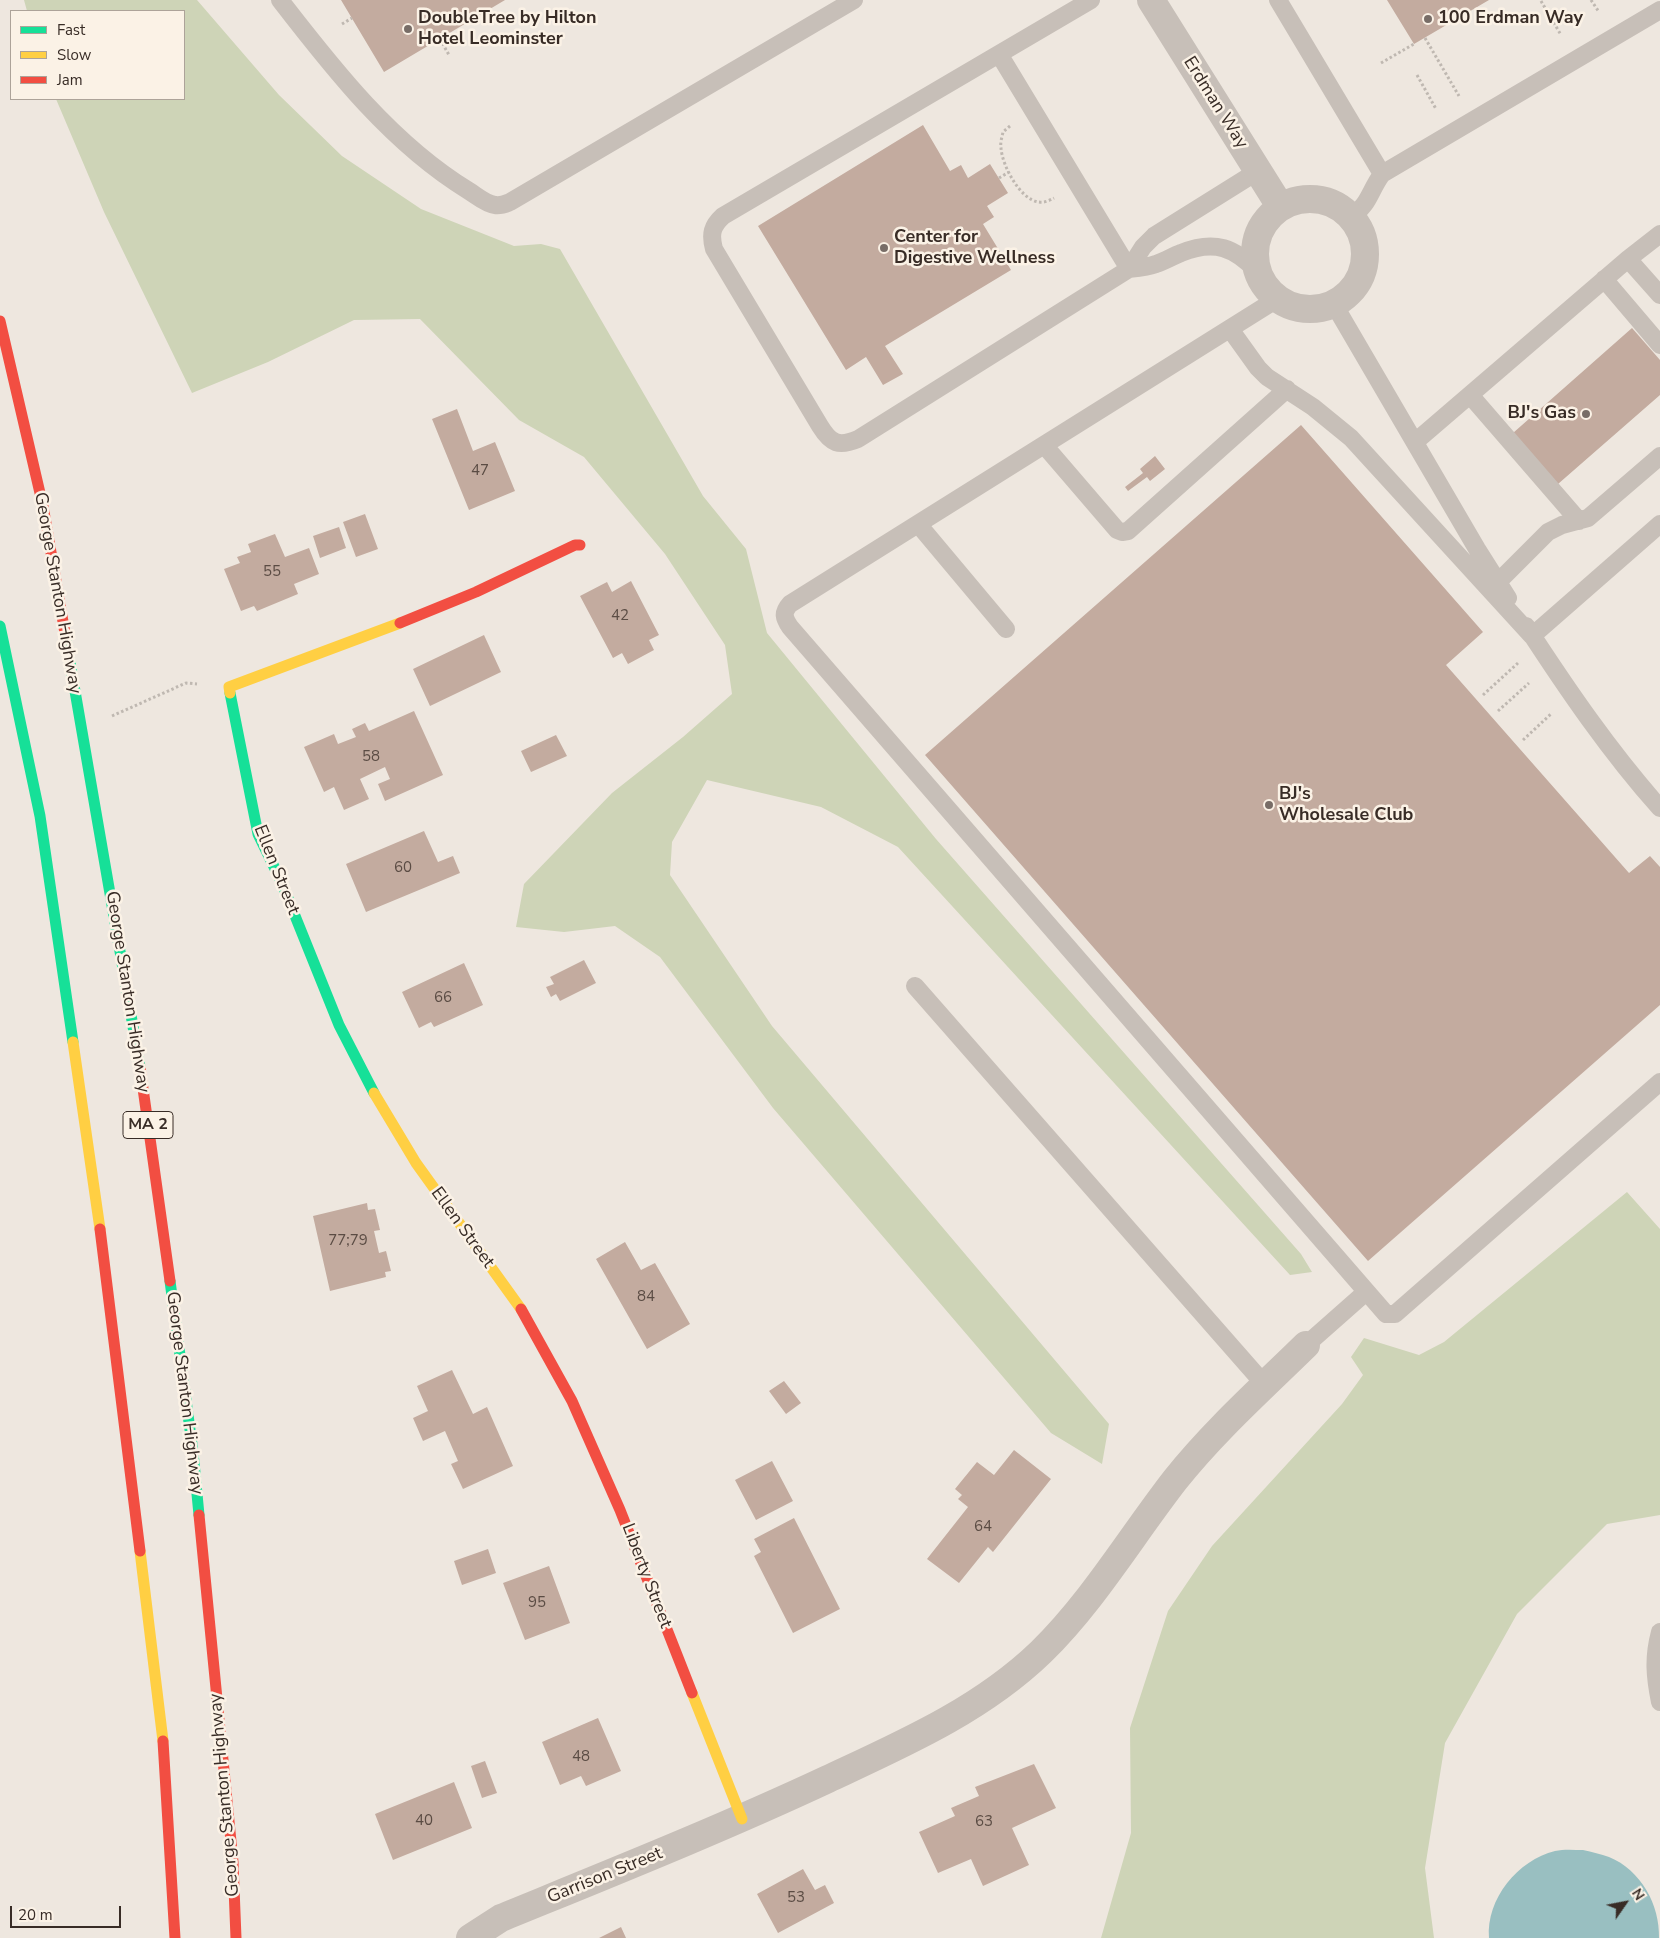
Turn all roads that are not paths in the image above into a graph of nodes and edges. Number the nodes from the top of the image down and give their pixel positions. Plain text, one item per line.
1 (280, 0) edge
2 (854, 0) edge
3 (1091, 0) edge
4 (1151, 0) edge
5 (1278, 0) edge
6 (1660, 10) edge
7 (999, 54) junction
8 (1258, 171) junction
9 (1382, 174) junction
10 (1280, 206) junction
11 (1352, 218) junction
12 (1660, 234) edge
13 (1628, 259) junction
14 (1129, 269) junction
15 (1258, 272) junction
16 (1604, 279) junction
17 (1660, 295) edge
18 (1277, 300) junction
19 (1335, 306) junction
20 (0, 321) edge
21 (1230, 329) junction
22 (1660, 345) edge
23 (1287, 389) junction
24 (1470, 395) junction
25 (1415, 442) junction
26 (1044, 445) junction
27 (1660, 456) edge
28 (1579, 522) junction
29 (918, 524) junction
30 (1660, 524) edge
31 (580, 545) dead end
32 (1494, 586) junction
33 (0, 626) edge
34 (1006, 629) dead end
35 (1535, 640) junction
36 (1660, 808) edge
37 (914, 986) dead end
38 (1660, 1082) edge
39 (1366, 1292) junction
40 (536, 1339) joint
41 (1306, 1346) joint
42 (1265, 1385) junction
43 (1660, 1632) edge
44 (1660, 1702) edge
45 (742, 1819) junction
46 (175, 1938) edge
47 (236, 1938) edge
48 (470, 1938) edge

1 - 2 lane
3 - 7 lane
4 - 8 street, Erdman Way
5 - 9 lane
6 - 9 lane
7 - 14 lane
7 - 14 lane
8 - 10 street, Erdman Way
8 - 14 lane
9 - 11 lane
10 - 11 street
10 - 15 street
11 - 19 street
12 - 13 lane
13 - 16 lane
13 - 17 lane
14 - 15 lane
15 - 18 street
16 - 22 lane
16 - 24 lane
18 - 19 street
18 - 21 lane
19 - 25 lane
20 - 47 main road, George Stanton Highway / MA 2
21 - 23 lane
21 - 26 lane
23 - 26 lane
23 - 32 lane
24 - 25 lane
24 - 28 lane
25 - 32 lane
26 - 29 lane
27 - 28 lane
28 - 32 lane
29 - 34 lane
29 - 39 lane
30 - 35 lane
31 - 40 main road, Ellen Street
32 - 35 lane
33 - 46 main road
35 - 36 lane
37 - 42 lane
38 - 39 lane
39 - 41 lane
40 - 45 main road, Liberty Street
41 - 42 street, Garrison Street
42 - 45 street, Garrison Street
43 - 44 lane
45 - 48 street, Garrison Street

